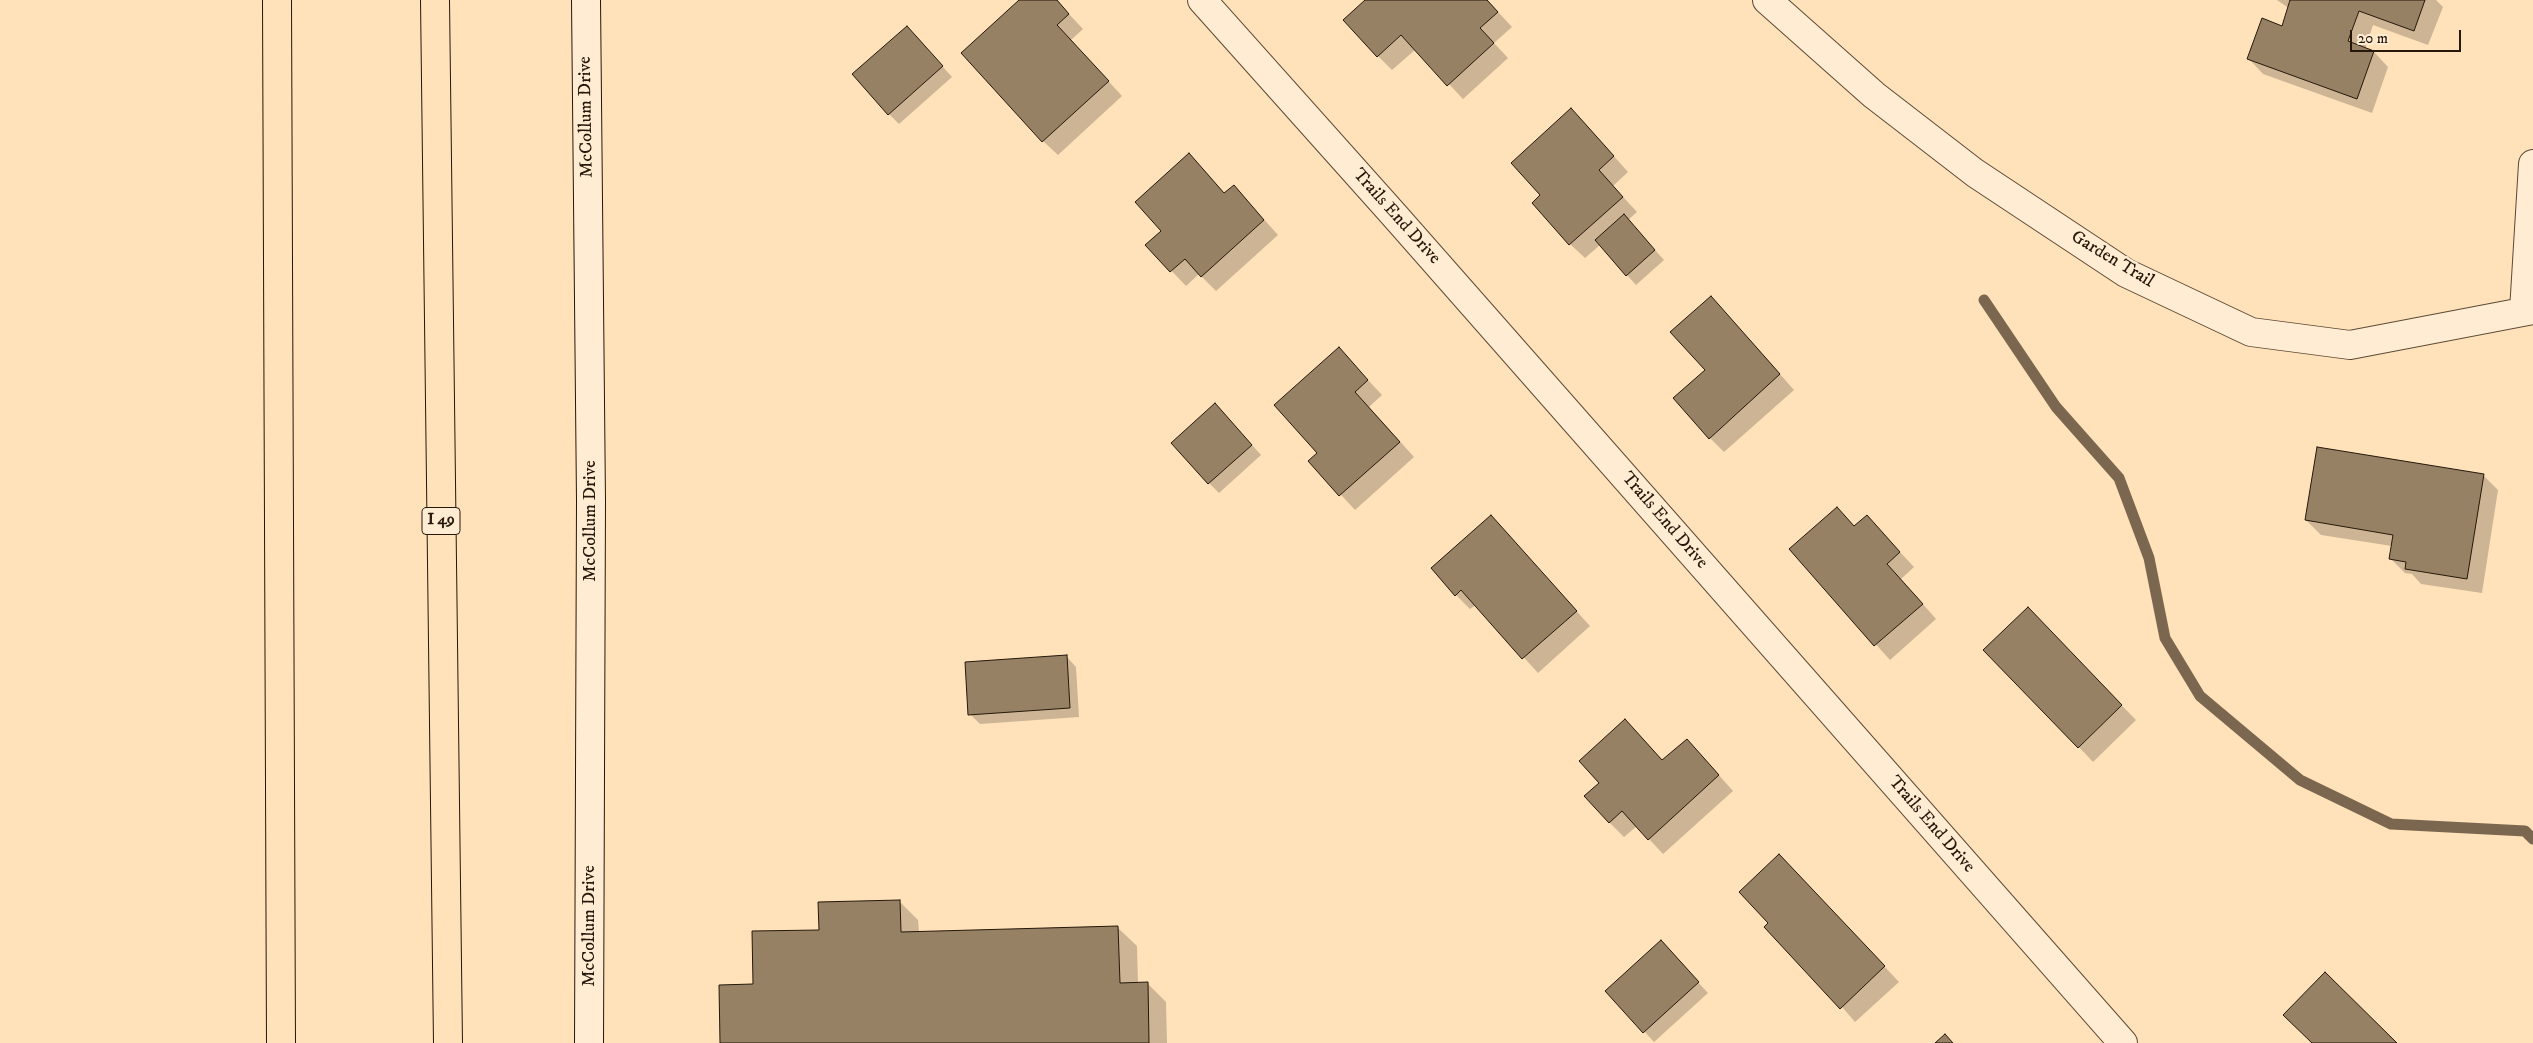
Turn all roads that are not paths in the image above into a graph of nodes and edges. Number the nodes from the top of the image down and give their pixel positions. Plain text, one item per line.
1 (277, 0) edge
2 (434, 0) edge
3 (586, 0) edge
4 (1202, 0) edge
5 (1767, 0) edge
6 (2533, 164) edge
7 (2528, 310) edge
8 (281, 1043) edge
9 (448, 1043) edge
10 (589, 1043) edge
11 (2123, 1043) edge

1 - 8 highway
2 - 9 highway, I 49
3 - 10 street, McCollum Drive
4 - 11 street, Trails End Drive
5 - 7 street, Garden Trail
6 - 7 street

